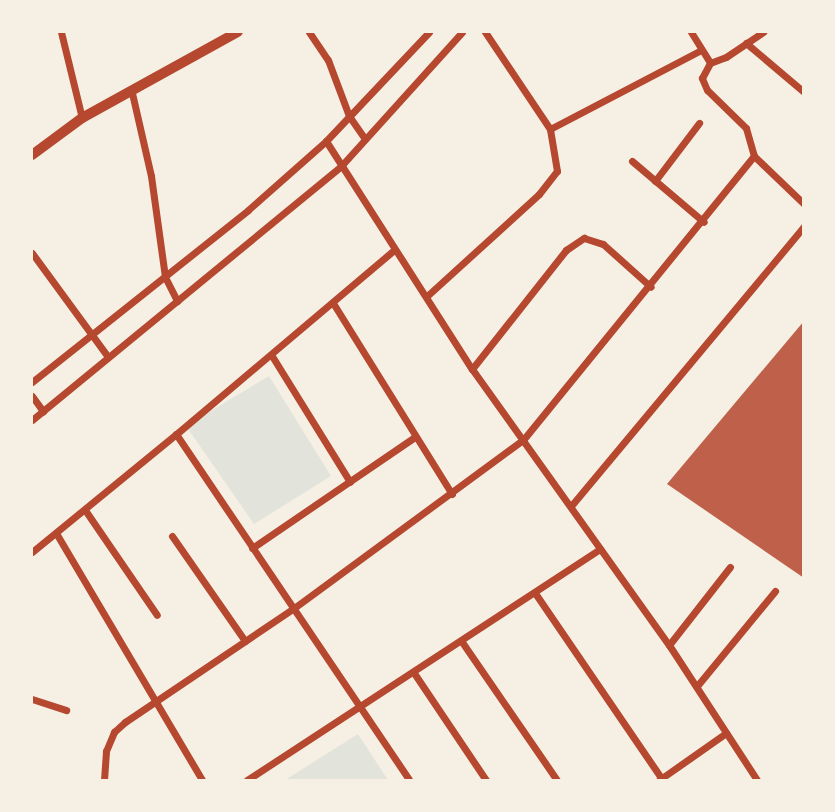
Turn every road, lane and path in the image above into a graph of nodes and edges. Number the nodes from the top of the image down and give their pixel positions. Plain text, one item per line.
1 (61, 32) edge
2 (238, 32) edge
3 (309, 32) edge
4 (429, 32) edge
5 (462, 32) edge
6 (485, 32) edge
7 (691, 32) edge
8 (763, 32) edge
9 (746, 43) junction
10 (701, 50) junction
11 (710, 62) junction
12 (803, 92) edge
13 (132, 93) junction
14 (349, 116) junction
15 (82, 118) junction
16 (699, 123) dead end
17 (550, 130) junction
18 (365, 139) junction
19 (326, 141) junction
20 (32, 155) edge
21 (754, 156) junction
22 (632, 161) dead end
23 (342, 165) junction
24 (655, 181) junction
25 (803, 204) edge
26 (704, 222) junction
27 (803, 226) edge
28 (394, 250) junction
29 (32, 253) edge
30 (35, 265) edge
31 (166, 277) junction
32 (651, 286) junction
33 (427, 296) junction
34 (177, 300) junction
35 (333, 303) junction
36 (91, 335) junction
37 (272, 356) junction
38 (108, 357) junction
39 (472, 369) junction
40 (32, 382) edge
41 (32, 397) edge
42 (43, 411) junction
43 (32, 420) edge
44 (176, 434) junction
45 (415, 437) junction
46 (523, 440) junction
47 (350, 482) junction
48 (452, 494) junction
49 (571, 506) junction
50 (85, 510) junction
51 (56, 533) junction
52 (172, 536) dead end
53 (253, 548) junction
54 (600, 548) junction
55 (32, 552) edge
56 (730, 567) dead end
57 (775, 591) dead end
58 (535, 593) junction
59 (293, 608) junction
60 (157, 615) dead end
61 (245, 642) junction
62 (462, 642) junction
63 (669, 645) junction
64 (414, 673) junction
65 (697, 686) junction
66 (32, 699) edge
67 (153, 701) junction
68 (360, 706) junction
69 (66, 710) dead end
70 (726, 733) junction
71 (659, 779) edge
72 (104, 780) edge
73 (202, 780) edge
74 (247, 780) edge
75 (409, 780) edge
76 (486, 780) edge
77 (557, 780) edge
78 (757, 780) edge

1 - 15 street
2 - 13 street
3 - 14 street
4 - 14 street
5 - 18 street
6 - 17 street
7 - 10 street
8 - 9 street
9 - 11 street
9 - 12 street
10 - 11 street
10 - 17 street
11 - 21 street
13 - 15 street
13 - 31 street
14 - 18 street
14 - 19 street
15 - 20 street
16 - 24 street
17 - 33 street
18 - 23 street
19 - 23 street
19 - 31 street
21 - 25 street
21 - 26 street
22 - 24 street
23 - 28 street
23 - 34 street
24 - 26 street
26 - 32 street
27 - 49 street
28 - 33 street
28 - 35 street
29 - 30 street
30 - 36 street
31 - 34 street
31 - 36 street
32 - 39 street
32 - 46 street
33 - 39 street
34 - 38 street
35 - 37 street
35 - 45 street
36 - 38 street
36 - 40 street
37 - 44 street
37 - 47 street
38 - 42 street
39 - 46 street
41 - 42 street
42 - 43 street
44 - 50 street
44 - 53 street
45 - 47 street
45 - 48 street
46 - 48 street
46 - 49 street
47 - 53 street
48 - 59 street
49 - 54 street
50 - 51 street
50 - 60 street
51 - 55 street
51 - 67 street
52 - 61 street
53 - 59 street
54 - 58 street
54 - 63 street
56 - 63 street
57 - 65 street
58 - 62 street
58 - 71 street
59 - 61 street
59 - 68 street
61 - 67 street
62 - 64 street
62 - 77 street
63 - 65 street
64 - 68 street
64 - 76 street
65 - 70 street
66 - 69 street
67 - 72 street
67 - 73 street
68 - 74 street
68 - 75 street
70 - 71 street
70 - 78 street

